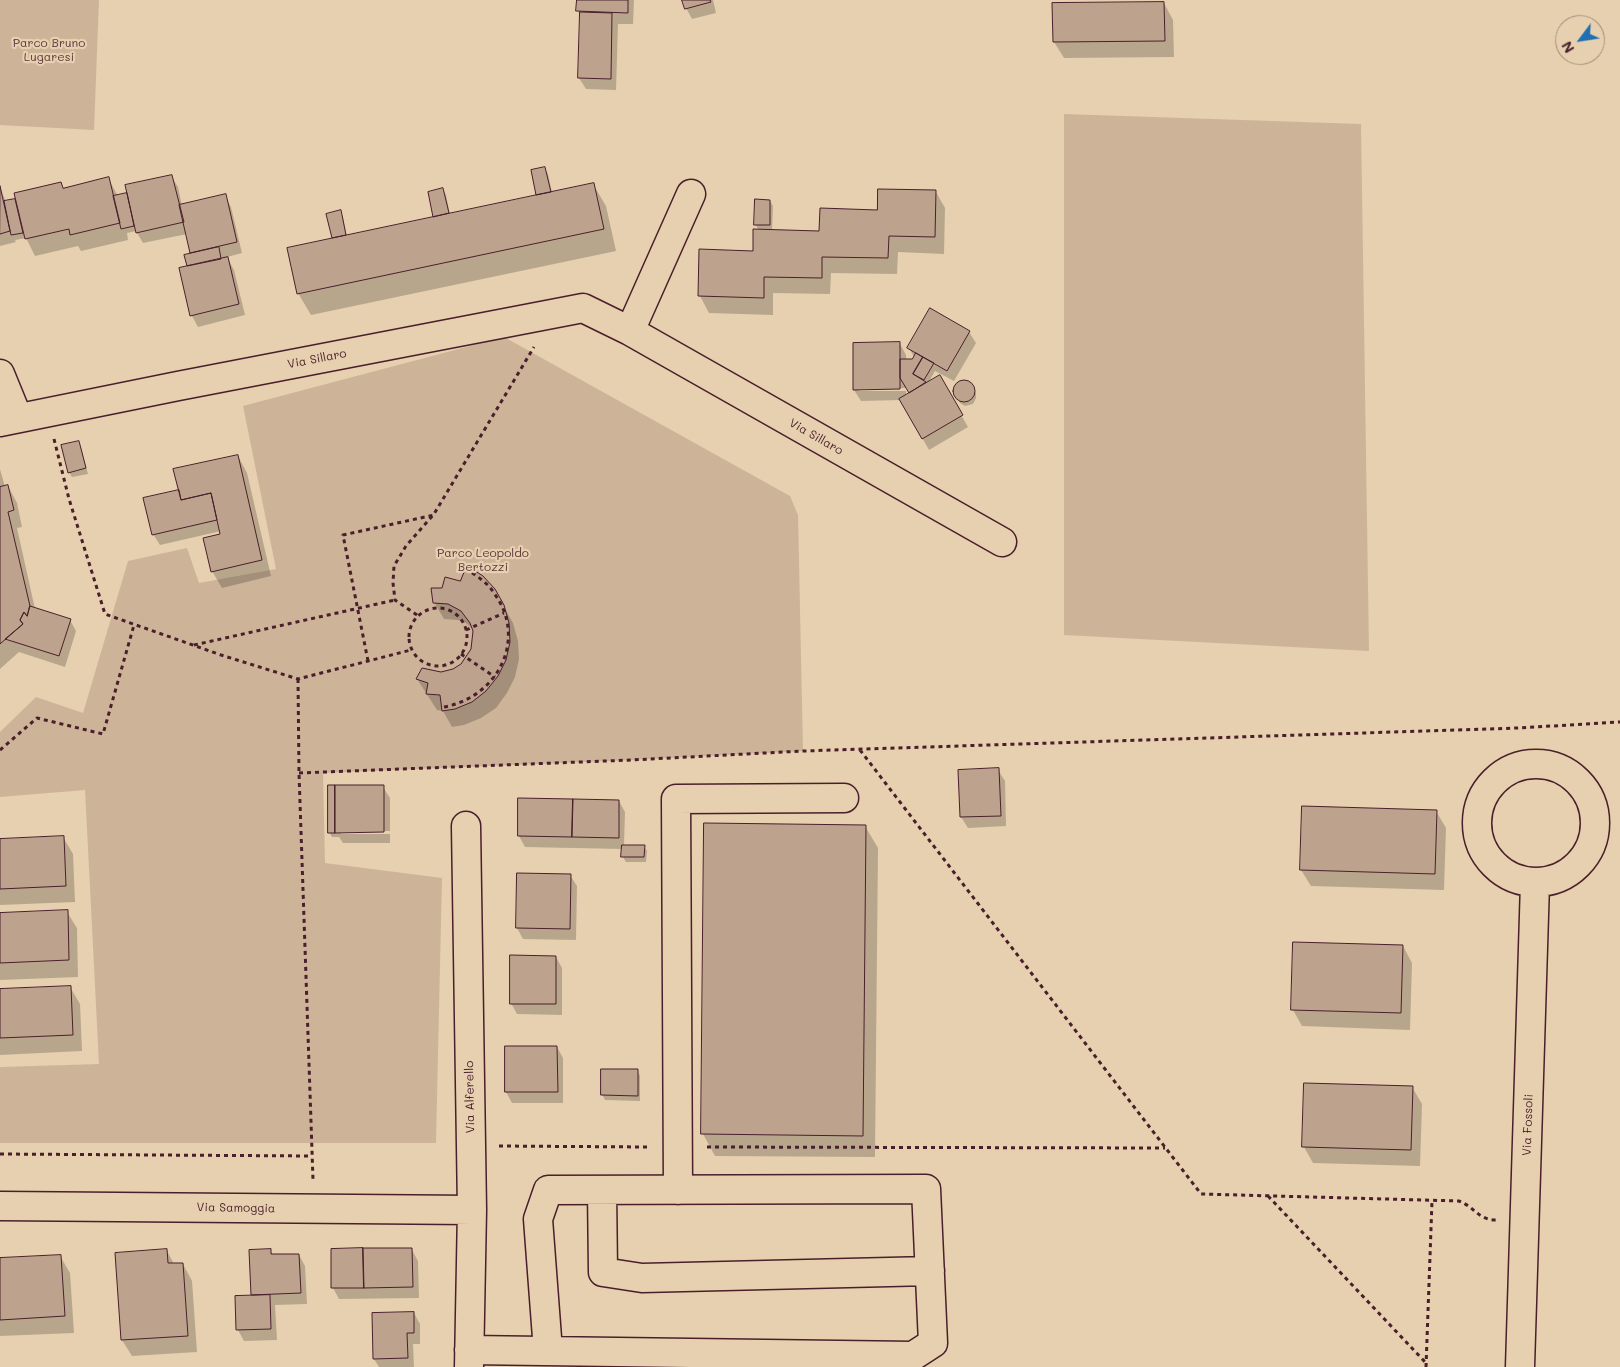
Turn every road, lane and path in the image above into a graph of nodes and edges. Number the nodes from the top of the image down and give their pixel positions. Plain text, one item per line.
1 (691, 194) dead end
2 (554, 314) junction
3 (630, 331) junction
4 (0, 374) edge
5 (48, 412) junction
6 (9, 420) edge
7 (434, 514) junction
8 (1002, 542) dead end
9 (468, 570) dead end
10 (395, 600) junction
11 (357, 609) junction
12 (504, 613) junction
13 (417, 615) junction
14 (134, 624) junction
15 (466, 630) junction
16 (193, 645) junction
17 (411, 650) junction
18 (461, 654) junction
19 (368, 661) junction
20 (495, 677) junction
21 (298, 679) junction
22 (444, 707) dead end
23 (1620, 722) edge
24 (0, 750) edge
25 (860, 750) junction
26 (299, 773) junction
27 (844, 798) dead end
28 (466, 826) dead end
29 (1535, 883) junction
30 (471, 1146) junction
31 (678, 1147) junction
32 (1166, 1148) junction
33 (0, 1154) edge
34 (312, 1156) junction
35 (602, 1190) junction
36 (678, 1190) junction
37 (1268, 1196) junction
38 (1432, 1200) junction
39 (0, 1206) edge
40 (314, 1209) junction
41 (472, 1210) junction
42 (1525, 1221) junction
43 (930, 1271) junction
44 (540, 1356) edge
45 (469, 1358) edge
46 (1426, 1365) edge
47 (1520, 1367) edge

1 - 3 street
2 - 3 street, Via Sillaro
2 - 5 street, Via Sillaro
2 - 7 path
3 - 8 street, Via Sillaro
4 - 6 street
5 - 6 street, Via Sillaro
5 - 14 path
7 - 10 path
7 - 11 path
9 - 12 path
10 - 11 path
10 - 13 path
11 - 16 path
11 - 19 path
12 - 15 path
12 - 20 path
13 - 15 path
13 - 17 path
14 - 16 path
14 - 24 path
15 - 18 path
16 - 21 path
17 - 18 path
17 - 19 path
18 - 20 path
19 - 21 path
20 - 22 path
21 - 26 path
23 - 25 path
25 - 26 path
25 - 32 path
26 - 34 path
27 - 31 street
28 - 30 street, Via Alferello
29 - 29 street
29 - 42 street, Via Fossoli
30 - 31 path
30 - 41 street, Via Alferello
31 - 32 path
31 - 36 street
32 - 37 path
33 - 34 path
34 - 40 path
35 - 36 street
35 - 43 street
35 - 44 street
36 - 43 street
37 - 38 path
37 - 46 path
38 - 42 path
38 - 46 path
39 - 40 street, Via Samoggia
40 - 41 street, Via Samoggia
41 - 45 street, Via Alferello
42 - 47 street, Via Fossoli
43 - 44 street
44 - 45 street

